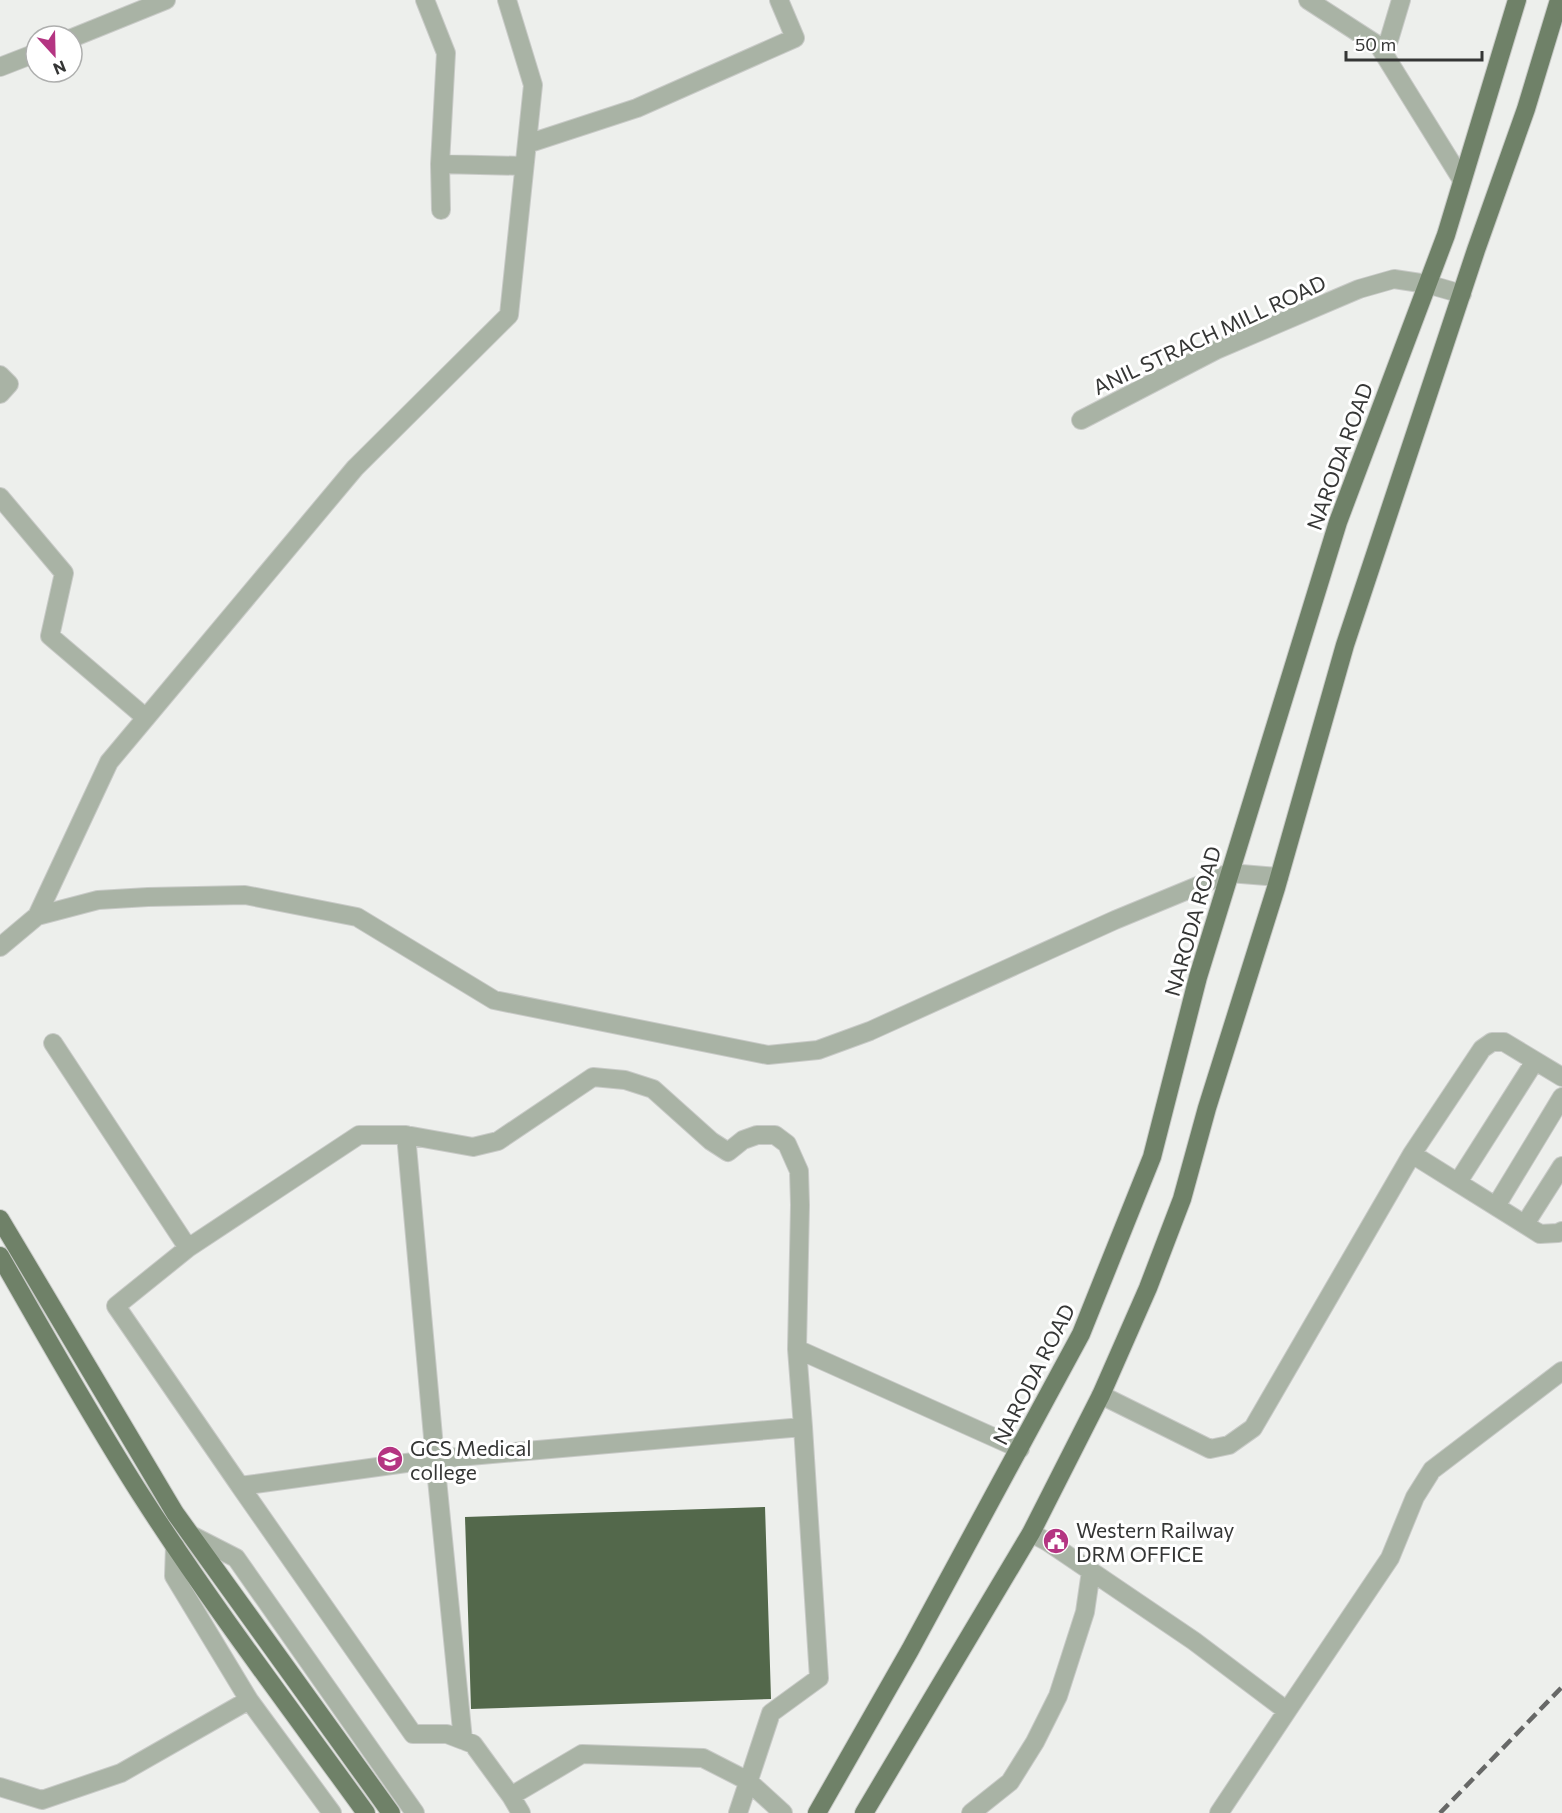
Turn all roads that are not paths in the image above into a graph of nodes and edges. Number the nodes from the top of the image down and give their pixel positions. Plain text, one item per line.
1 (166, 0) edge
2 (426, 0) edge
3 (507, 0) edge
4 (779, 0) edge
5 (1308, 0) edge
6 (1401, 0) edge
7 (1517, 0) edge
8 (1559, 0) edge
9 (84, 33) edge
10 (1389, 40) dead end
11 (24, 58) edge
12 (0, 67) edge
13 (527, 144) junction
14 (440, 164) junction
15 (524, 166) junction
16 (1462, 180) junction
17 (441, 210) dead end
18 (1427, 285) junction
19 (1462, 294) junction
20 (0, 375) edge
21 (0, 393) edge
22 (1081, 420) dead end
23 (0, 497) edge
24 (146, 718) junction
25 (1229, 873) junction
26 (1279, 877) junction
27 (38, 916) junction
28 (0, 947) edge
29 (53, 1043) dead end
30 (1535, 1061) junction
31 (1562, 1077) edge
32 (1562, 1097) edge
33 (406, 1135) junction
34 (1412, 1154) junction
35 (1562, 1166) edge
36 (1458, 1182) junction
37 (1496, 1206) junction
38 (0, 1219) edge
39 (1525, 1224) junction
40 (1562, 1231) edge
41 (188, 1248) junction
42 (0, 1256) edge
43 (797, 1349) junction
44 (1562, 1371) edge
45 (1101, 1395) junction
46 (803, 1427) junction
47 (1020, 1449) junction
48 (435, 1459) junction
49 (240, 1486) junction
50 (1031, 1533) junction
51 (191, 1535) junction
52 (175, 1546) junction
53 (1091, 1571) junction
54 (249, 1700) junction
55 (1287, 1711) junction
56 (463, 1740) junction
57 (748, 1781) junction
58 (0, 1787) edge
59 (511, 1796) junction
60 (332, 1813) edge
61 (366, 1813) edge
62 (391, 1813) edge
63 (415, 1813) edge
64 (522, 1813) edge
65 (738, 1813) edge
66 (783, 1813) edge
67 (817, 1813) edge
68 (864, 1813) edge
69 (971, 1813) edge
70 (1219, 1813) edge

1 - 9 street
2 - 14 street
3 - 13 street
4 - 13 street
5 - 16 street
6 - 10 street
7 - 16 main road, NARODA ROAD
8 - 19 main road
11 - 12 street
13 - 15 street
14 - 15 street
14 - 17 street
15 - 24 street
16 - 18 main road, NARODA ROAD
18 - 19 street, ANIL STRACH MILL ROAD
18 - 22 street, ANIL STRACH MILL ROAD
18 - 25 main road, NARODA ROAD
19 - 26 main road
20 - 21 street
23 - 24 street
24 - 27 street
25 - 26 street
25 - 27 street
25 - 47 main road, NARODA ROAD
26 - 45 main road
27 - 28 street
29 - 41 street
30 - 31 street
30 - 34 street
30 - 36 street
32 - 37 street
33 - 41 street
33 - 43 street
33 - 48 street
34 - 36 street
34 - 45 street
35 - 39 street
36 - 37 street
37 - 39 street
38 - 51 main road
39 - 40 street
41 - 49 street
42 - 52 main road
43 - 46 street
43 - 47 street
44 - 55 street
45 - 50 main road
46 - 48 street
46 - 57 street
47 - 67 main road, NARODA ROAD
48 - 49 street
48 - 56 street
49 - 56 street
50 - 53 street
50 - 68 main road
51 - 62 main road
51 - 63 street
52 - 54 street
52 - 61 main road
53 - 55 street
53 - 69 street
54 - 58 street
54 - 60 street
55 - 70 street
56 - 59 street
57 - 59 street
57 - 65 street
57 - 66 street
59 - 64 street

